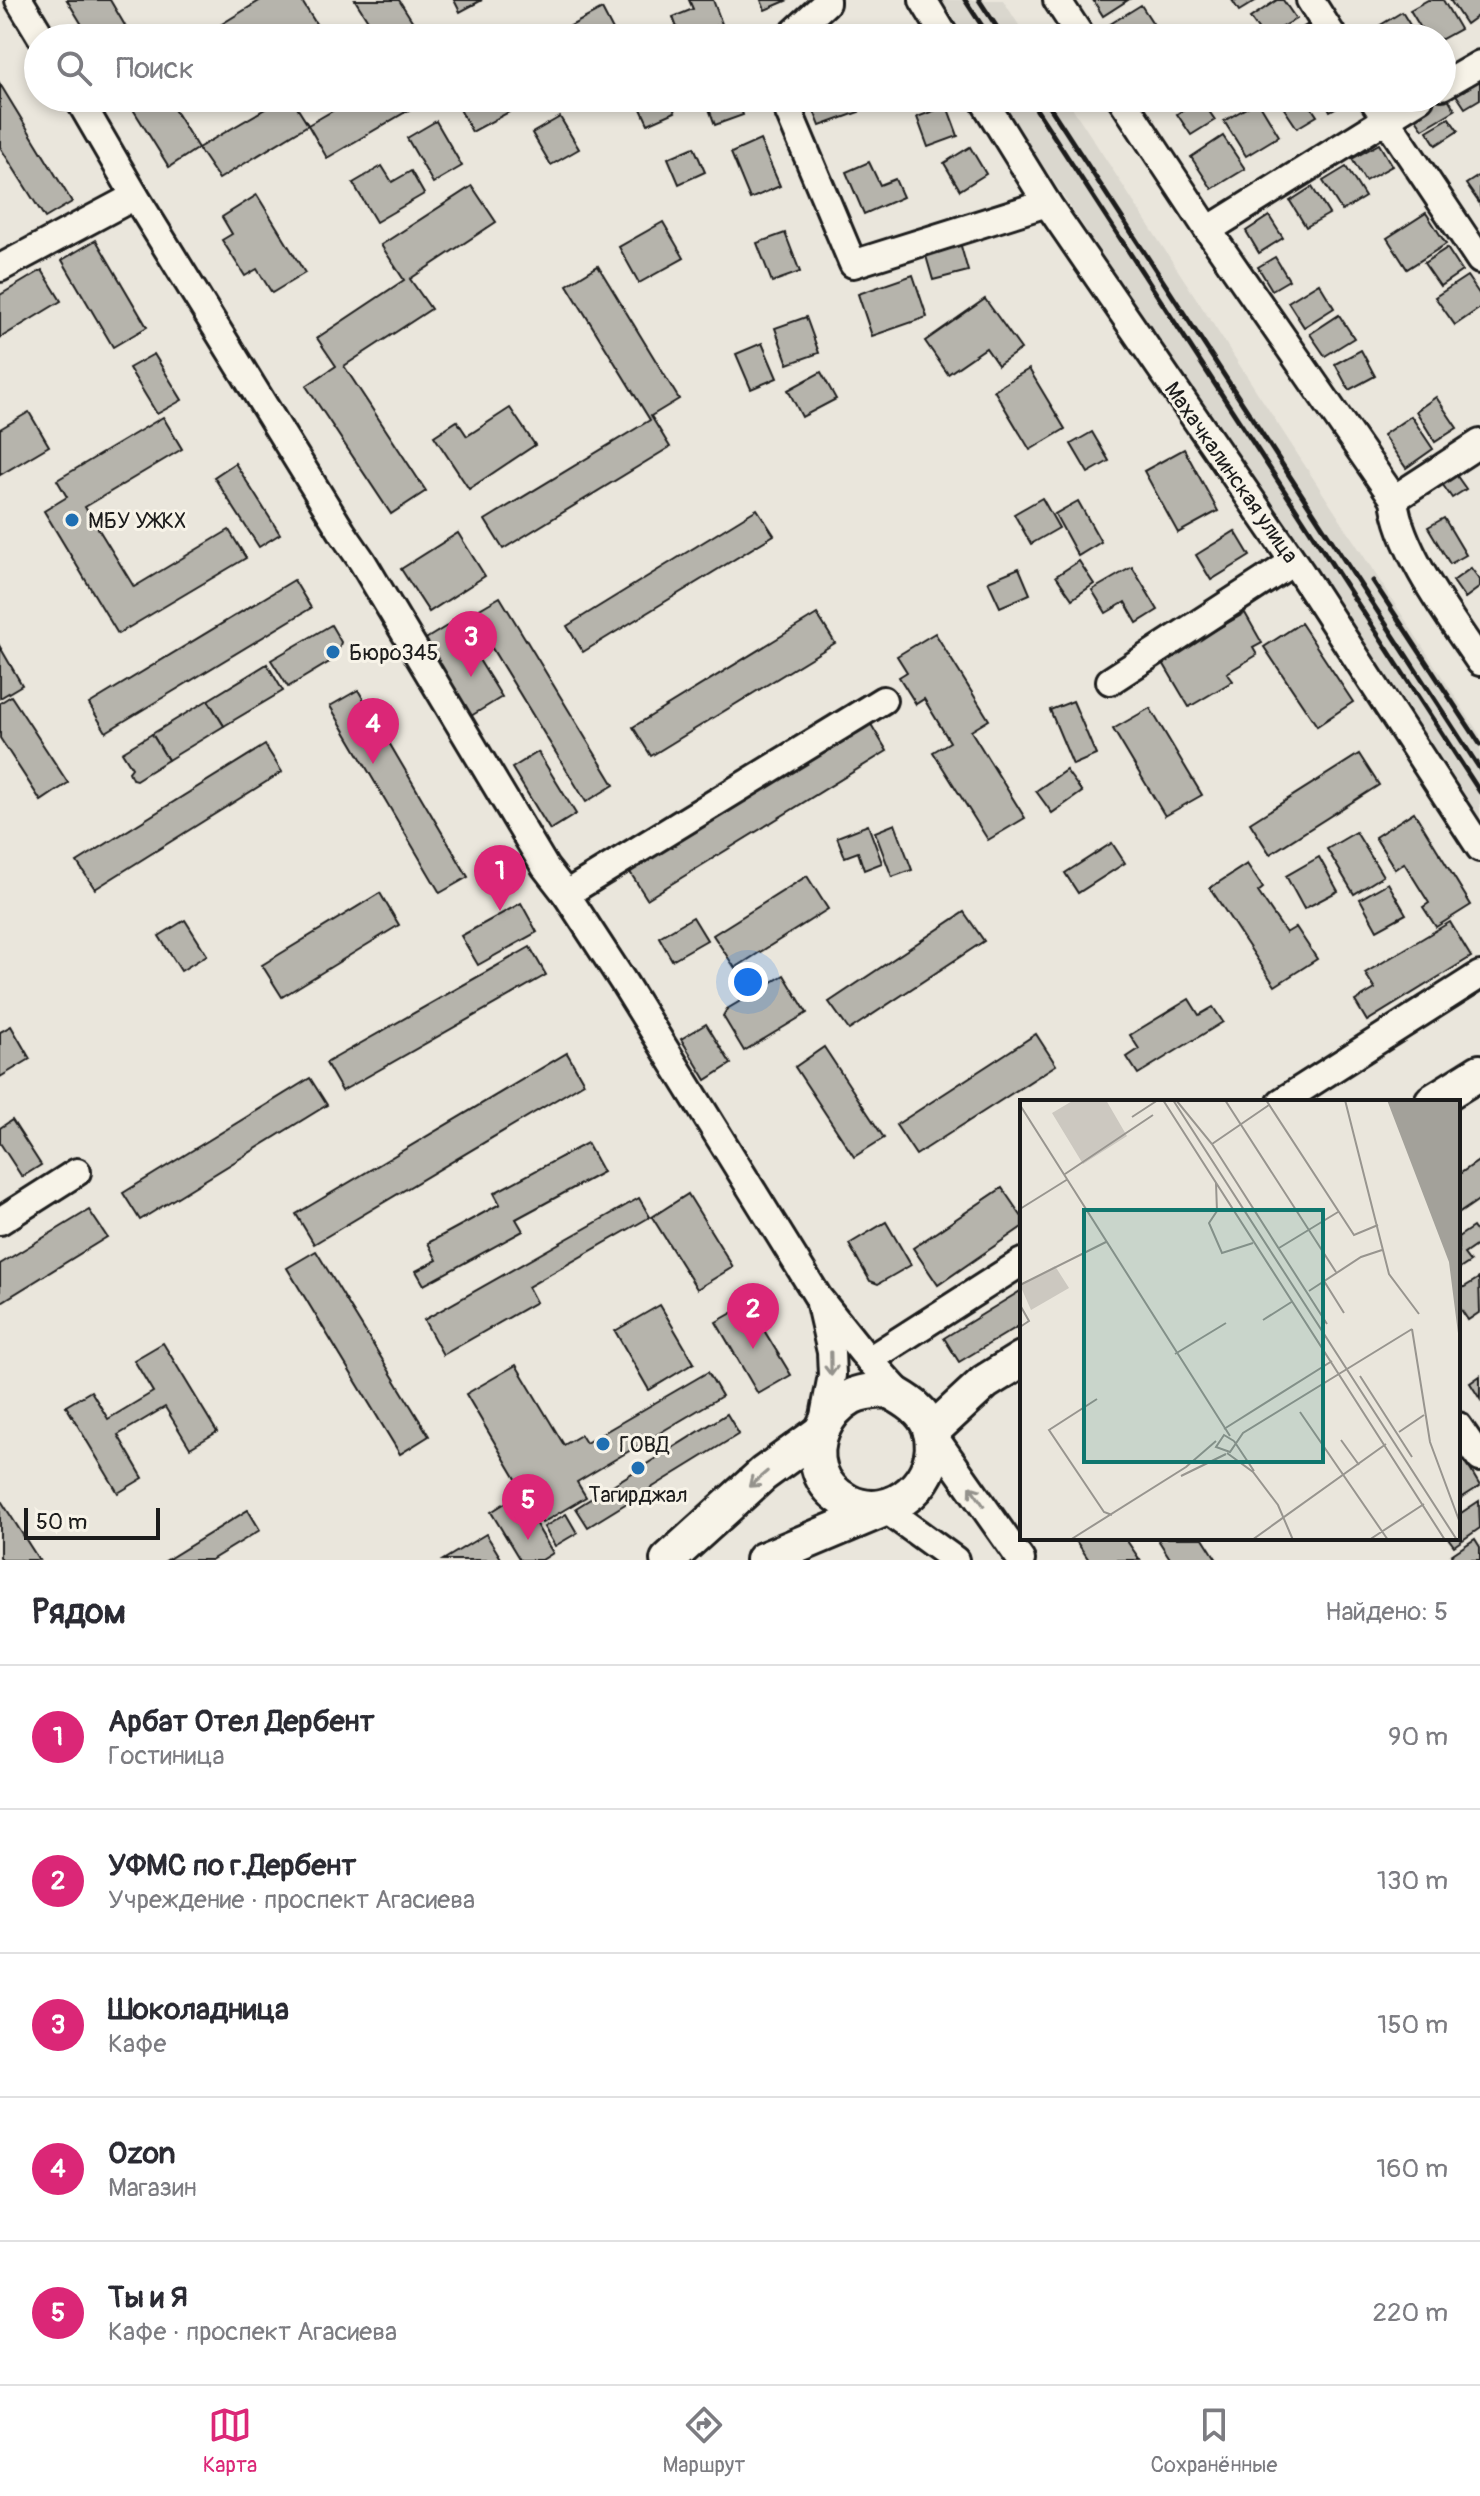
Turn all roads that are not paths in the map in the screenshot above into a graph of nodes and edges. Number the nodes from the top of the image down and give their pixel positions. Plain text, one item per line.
1 (19, 0) edge
2 (826, 0) edge
3 (923, 0) edge
4 (1057, 0) edge
5 (1310, 0) edge
6 (34, 24) edge
7 (803, 24) edge
8 (938, 24) edge
9 (1073, 24) edge
10 (1325, 24) edge
11 (1480, 64) edge
12 (1456, 78) edge
13 (86, 112) edge
14 (789, 112) edge
15 (991, 112) edge
16 (1130, 112) edge
17 (1373, 112) edge
18 (1382, 112) edge
19 (135, 196) junction
20 (1047, 203) junction
21 (1208, 230) junction
22 (1480, 260) edge
23 (0, 268) edge
24 (1480, 443) edge
25 (1394, 499) junction
26 (1293, 562) junction
27 (1480, 662) edge
28 (1110, 681) dead end
29 (883, 700) dead end
30 (1480, 848) edge
31 (566, 894) junction
32 (1480, 975) edge
33 (1480, 1072) edge
34 (1284, 1100) edge
35 (1435, 1100) edge
36 (77, 1172) dead end
37 (0, 1221) edge
38 (1020, 1263) edge
39 (818, 1297) junction
40 (869, 1360) junction
41 (1020, 1360) edge
42 (985, 1382) junction
43 (905, 1399) junction
44 (1460, 1429) edge
45 (821, 1432) junction
46 (931, 1432) junction
47 (1480, 1458) edge
48 (885, 1509) junction
49 (668, 1560) edge
50 (763, 1560) edge
51 (955, 1560) edge
52 (1021, 1560) edge

1 - 6 street
2 - 7 street
3 - 8 street
4 - 9 street
5 - 10 street
11 - 12 street
13 - 19 street
14 - 20 street
15 - 20 street, Махачкалинская улица
16 - 21 street
17 - 21 street
18 - 22 street
19 - 23 street
19 - 31 street
20 - 26 street, Махачкалинская улица
21 - 25 street
24 - 25 street
25 - 27 street
26 - 28 street
26 - 30 street, Махачкалинская улица
29 - 31 street
31 - 39 street
32 - 34 street
33 - 35 main road
36 - 37 street
38 - 40 street
39 - 40 street
39 -> 45 street
40 - 43 street
41 - 42 main road
42 - 43 main road
42 - 46 main road
43 - 45 main road
43 - 46 main road
44 - 47 street
45 - 48 main road
45 -> 49 main road
46 - 48 main road
52 -> 46 street
48 - 50 main road
48 - 51 street

